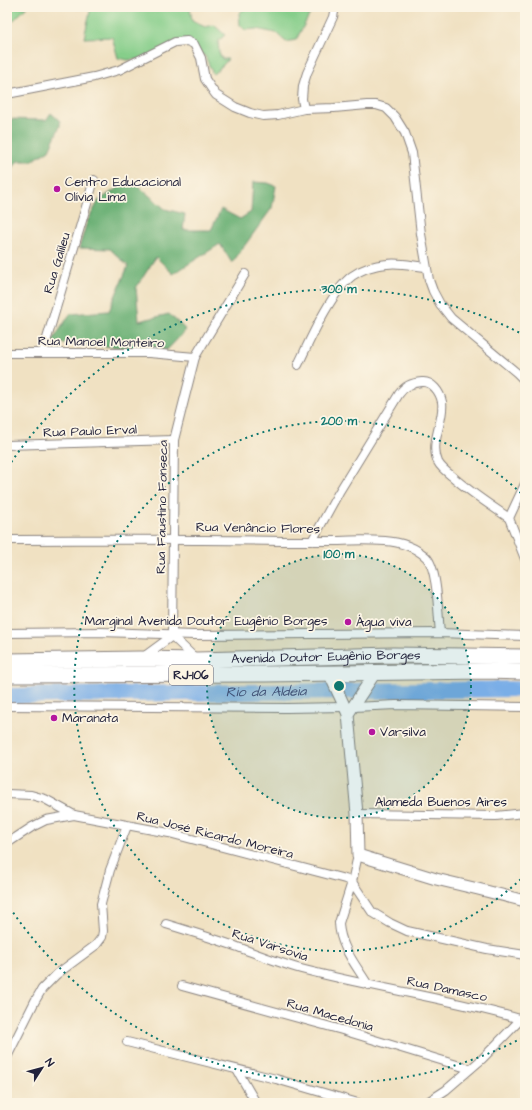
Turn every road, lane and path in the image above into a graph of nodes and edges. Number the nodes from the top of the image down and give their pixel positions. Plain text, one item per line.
1 (335, 7) edge
2 (7, 94) edge
3 (304, 109) junction
4 (94, 180) dead end
5 (426, 267) junction
6 (245, 274) dead end
7 (43, 352) junction
8 (7, 353) edge
9 (195, 357) junction
10 (298, 365) dead end
11 (525, 381) edge
12 (174, 440) junction
13 (7, 446) edge
14 (525, 484) edge
15 (510, 518) junction
16 (172, 539) junction
17 (7, 540) edge
18 (312, 541) junction
19 (525, 559) edge
20 (7, 633) edge
21 (440, 633) junction
22 (171, 635) junction
23 (525, 636) edge
24 (525, 657) edge
25 (140, 659) junction
26 (197, 660) junction
27 (7, 661) edge
28 (525, 672) edge
29 (7, 675) edge
30 (331, 678) junction
31 (371, 678) junction
32 (7, 706) edge
33 (350, 706) junction
34 (525, 707) edge
35 (7, 794) edge
36 (525, 813) edge
37 (357, 814) junction
38 (74, 815) junction
39 (127, 826) junction
40 (7, 844) edge
41 (358, 855) junction
42 (352, 882) junction
43 (525, 901) edge
44 (166, 924) dead end
45 (525, 955) edge
46 (368, 985) junction
47 (182, 986) dead end
48 (523, 1017) edge
49 (127, 1042) dead end
50 (7, 1057) edge
51 (470, 1069) junction
52 (236, 1070) junction
53 (256, 1103) edge
54 (358, 1103) edge
55 (426, 1103) edge

1 - 3 street
2 - 3 street
3 - 5 street
4 - 7 street, Rua Galileu
5 - 10 street
5 - 11 street
6 - 9 street, Rua Faustino Fonseca
7 - 8 street, Rua Manoel Monteiro
7 - 9 street, Rua Manoel Monteiro
9 - 12 street, Rua Faustino Fonseca
12 - 13 street, Rua Paulo Erval
12 - 16 street, Rua Faustino Fonseca
14 - 15 street
15 - 18 street
15 - 19 street
16 - 17 street, Rua Venâncio Flores
16 - 18 street, Rua Venâncio Flores
16 - 22 street, Rua Faustino Fonseca
18 - 21 street, Rua Venâncio Flores
20 - 22 street, Marginal Avenida Doutor Eugênio Borges
21 - 22 street, Marginal Avenida Doutor Eugênio Borges
21 - 23 street, Marginal Avenida Doutor Eugênio Borges
22 - 25 street
22 - 26 street
24 - 26 highway, Avenida Doutor Eugênio Borges / RJ-106
25 - 26 highway, Avenida Doutor Eugênio Borges / RJ-106
25 - 27 highway, Avenida Doutor Eugênio Borges / RJ-106
28 - 31 highway, Avenida Doutor Eugênio Borges / RJ-106
29 - 30 highway, Avenida Doutor Eugênio Borges / RJ-106
30 - 31 highway, Avenida Doutor Eugênio Borges / RJ-106
30 - 33 street, Avenida Doutor Eugênio Borges
31 - 33 street
32 - 33 street
33 - 34 street
33 - 37 street, Avenida Doutor Eugênio Borges
35 - 38 street
36 - 37 street, Alameda Buenos Aires
37 - 41 street, Avenida Doutor Eugênio Borges
38 - 39 street
38 - 40 street
39 - 42 street, Rua José Ricardo Moreira
39 - 50 street, Rua José Ricardo Moreira
41 - 42 street
41 - 43 street
42 - 45 street
42 - 46 street
44 - 46 street, Rua Varsovia
46 - 48 street, Rua Damasco
47 - 51 street, Rua Macedonia
48 - 51 street
49 - 52 street
51 - 55 street
52 - 53 street
52 - 54 street

